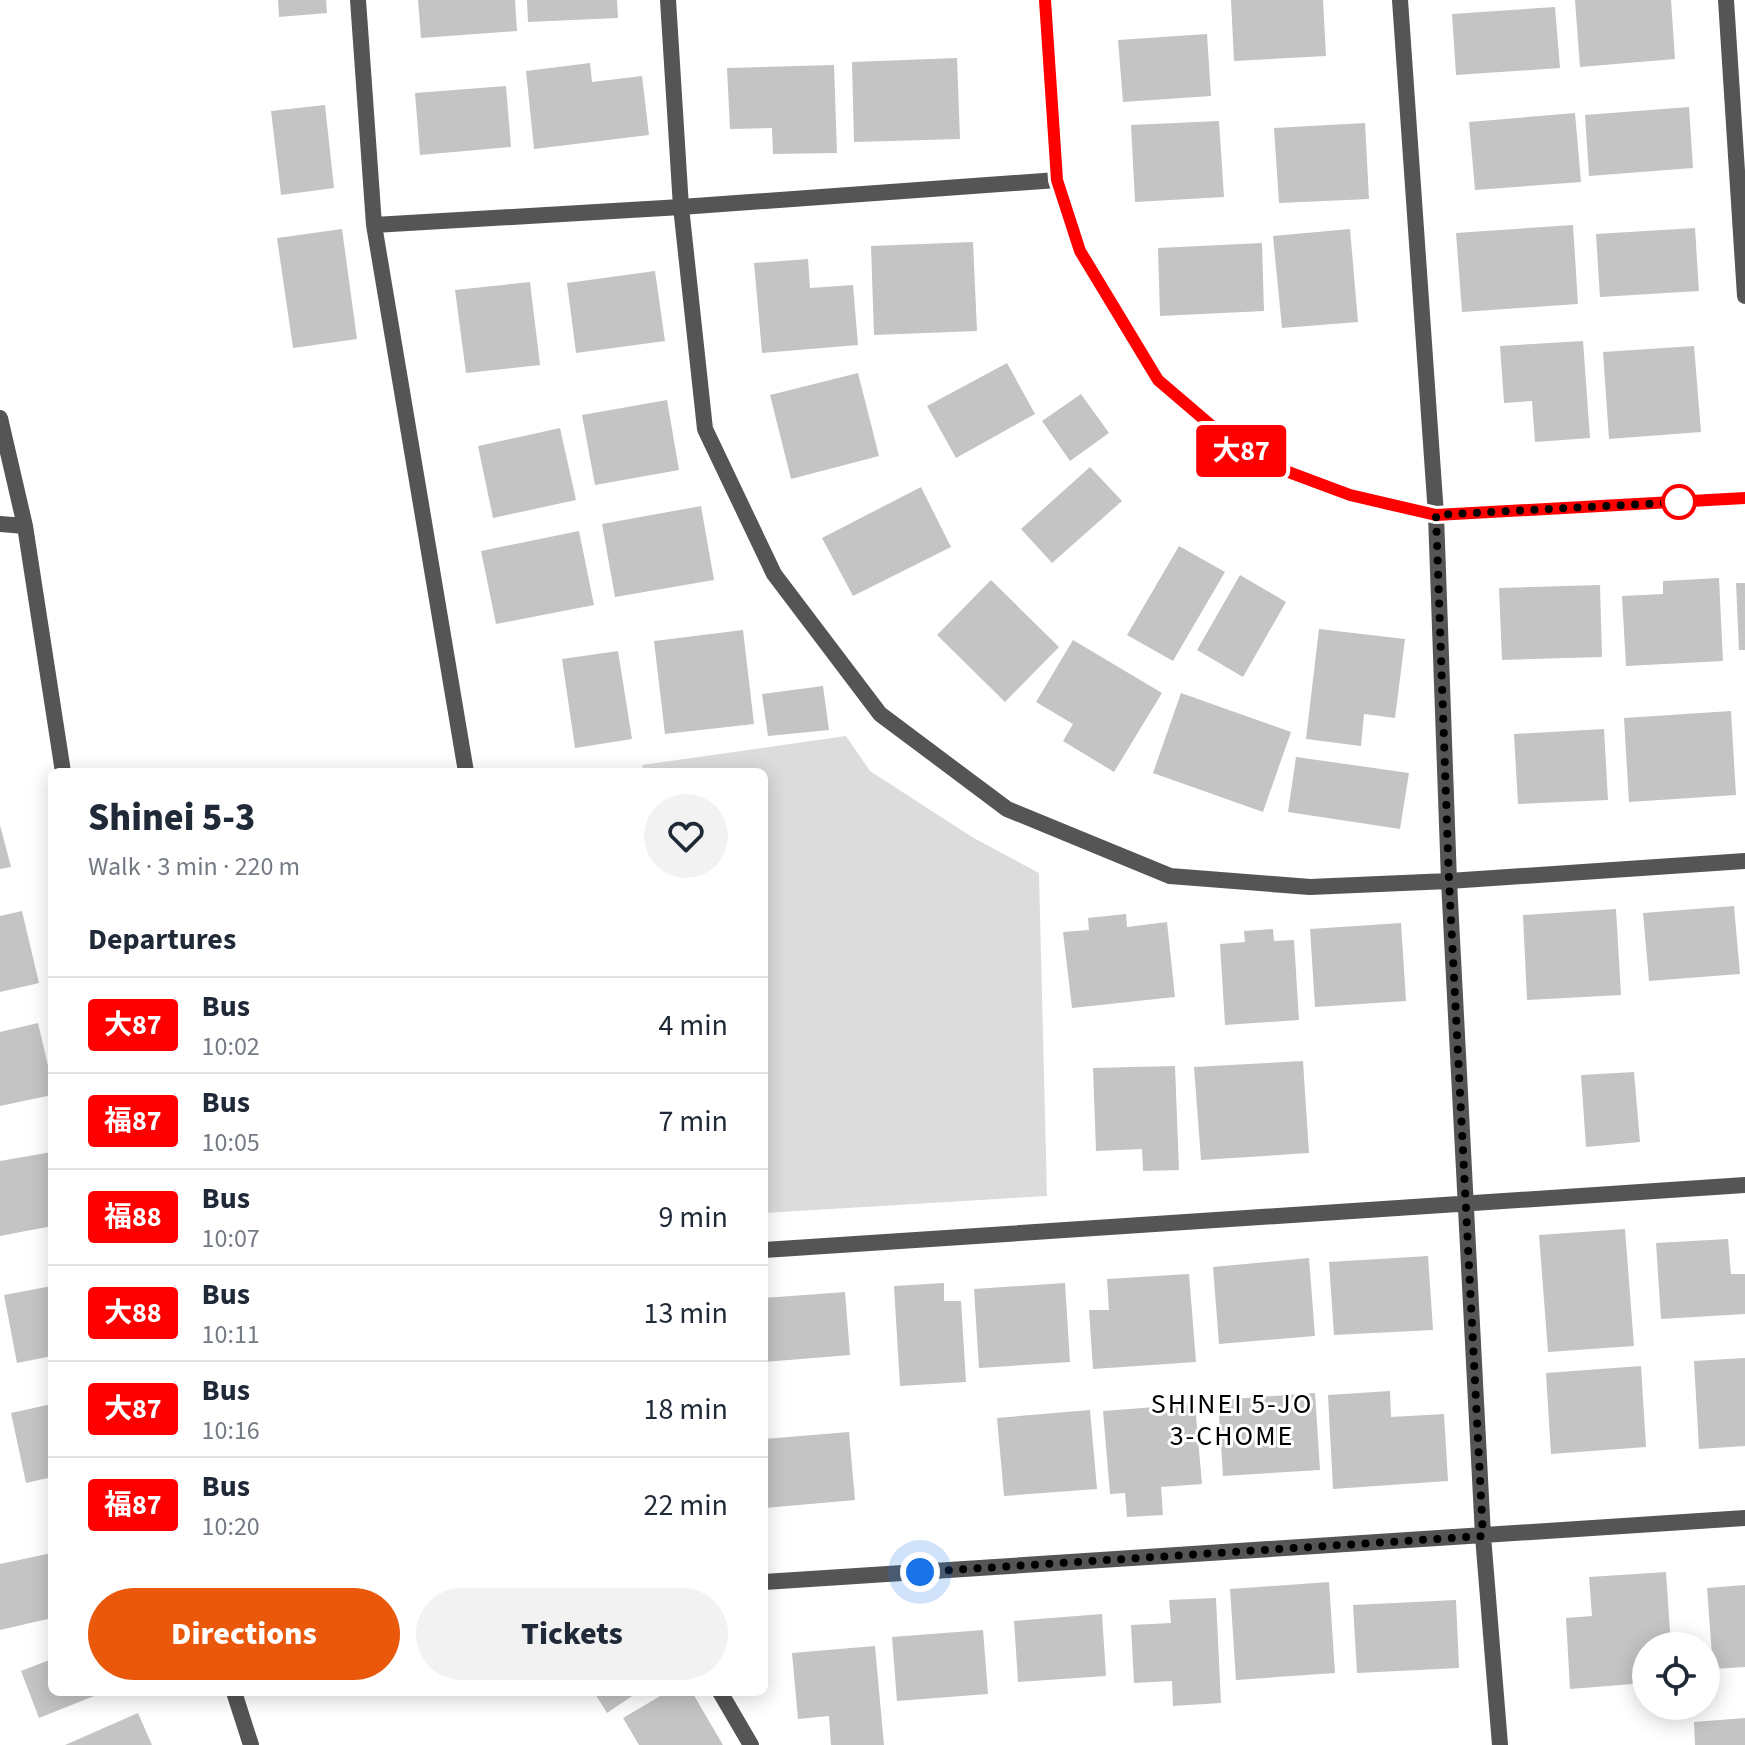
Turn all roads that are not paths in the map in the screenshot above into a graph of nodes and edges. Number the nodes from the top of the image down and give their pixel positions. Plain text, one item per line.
1 (358, 0) edge
2 (668, 0) edge
3 (1045, 0) edge
4 (1400, 0) edge
5 (1726, 0) edge
6 (1057, 180) junction
7 (681, 207) junction
8 (374, 225) junction
9 (1745, 296) edge
10 (0, 418) edge
11 (1745, 498) edge
12 (1436, 515) junction
13 (0, 524) edge
14 (25, 526) junction
15 (62, 768) edge
16 (465, 768) edge
17 (1745, 861) edge
18 (1449, 881) junction
19 (1745, 1185) edge
20 (1467, 1203) junction
21 (768, 1250) edge
22 (1745, 1518) edge
23 (1483, 1536) junction
24 (768, 1582) edge
25 (235, 1696) edge
26 (722, 1696) edge
27 (251, 1745) edge
28 (751, 1745) edge
29 (1500, 1745) edge

1 - 8 street
2 - 7 street
3 - 6 street
4 - 12 street
5 - 9 street
6 - 7 street
6 - 12 street
7 - 8 street
7 - 18 street
8 - 16 street
10 - 14 street
11 - 12 street
12 - 18 street
13 - 14 street
14 - 15 street
17 - 18 street
18 - 20 street
19 - 20 street
20 - 21 street
20 - 23 street
22 - 23 street
23 - 24 street
23 - 29 street
25 - 27 street
26 - 28 street

